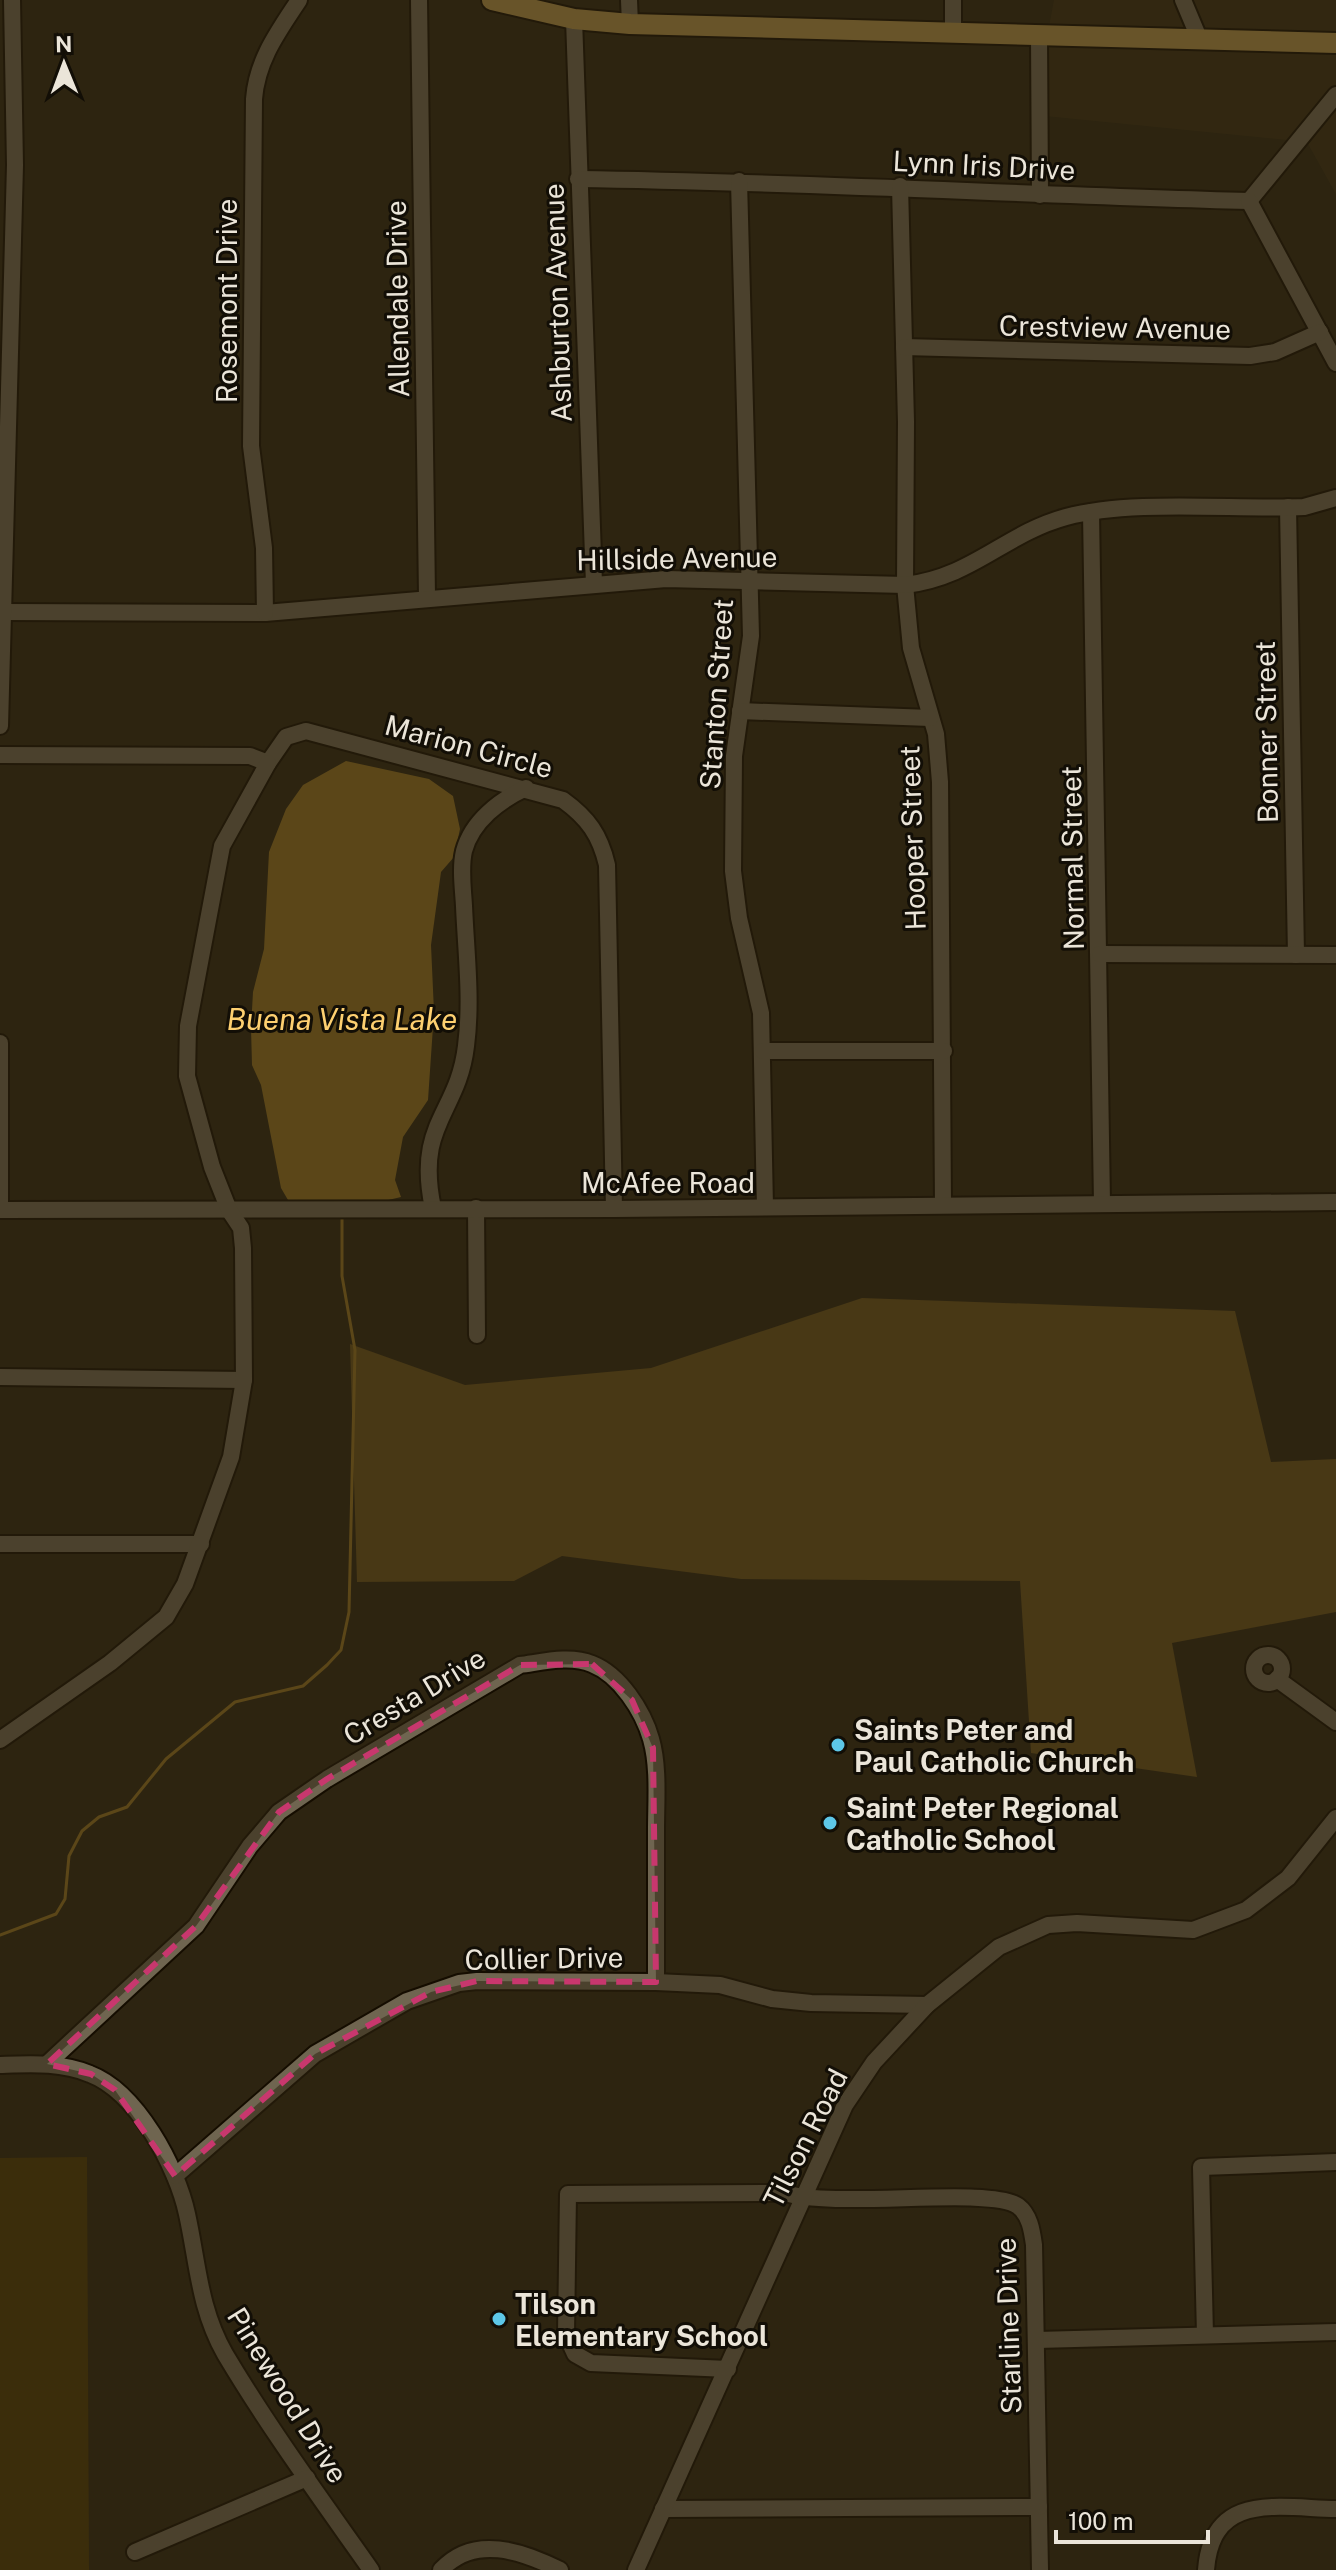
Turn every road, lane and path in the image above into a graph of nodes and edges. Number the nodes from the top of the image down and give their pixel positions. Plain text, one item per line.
1 (12, 0) edge
2 (299, 0) edge
3 (419, 0) edge
4 (492, 0) edge
5 (629, 0) edge
6 (953, 0) edge
7 (1183, 0) edge
8 (574, 19) junction
9 (630, 24) junction
10 (953, 34) junction
11 (1039, 36) junction
12 (1199, 38) junction
13 (1336, 43) edge
14 (1336, 95) edge
15 (578, 179) junction
16 (739, 181) junction
17 (900, 186) junction
18 (1040, 195) junction
19 (1249, 201) junction
20 (1320, 332) junction
21 (904, 347) junction
22 (4, 359) edge
23 (1336, 363) edge
24 (1336, 498) edge
25 (1288, 507) junction
26 (1091, 512) junction
27 (2, 517) edge
28 (749, 579) junction
29 (594, 584) junction
30 (905, 585) junction
31 (427, 597) junction
32 (3, 612) junction
33 (265, 613) junction
34 (740, 711) junction
35 (930, 718) junction
36 (0, 726) edge
37 (0, 755) edge
38 (268, 763) junction
39 (526, 788) junction
40 (1100, 954) junction
41 (1296, 955) junction
42 (1336, 955) edge
43 (0, 1043) edge
44 (763, 1051) junction
45 (944, 1051) junction
46 (1336, 1202) edge
47 (1102, 1203) junction
48 (943, 1204) junction
49 (765, 1207) junction
50 (433, 1208) junction
51 (476, 1208) junction
52 (614, 1209) junction
53 (0, 1210) edge
54 (229, 1210) junction
55 (477, 1335) dead end
56 (0, 1377) edge
57 (244, 1380) junction
58 (0, 1544) edge
59 (201, 1544) junction
60 (1277, 1679) dead end
61 (1336, 1722) edge
62 (0, 1740) edge
63 (1336, 1818) edge
64 (656, 1982) junction
65 (927, 2005) junction
66 (47, 2064) junction
67 (0, 2065) edge
68 (1336, 2162) edge
69 (175, 2176) junction
70 (801, 2198) junction
71 (1336, 2332) edge
72 (1205, 2335) junction
73 (1037, 2340) junction
74 (728, 2369) junction
75 (307, 2478) junction
76 (1039, 2507) junction
77 (663, 2509) junction
78 (1336, 2509) edge
79 (135, 2552) dead end
80 (371, 2570) edge
81 (441, 2570) edge
82 (560, 2570) edge
83 (636, 2570) edge
84 (1040, 2570) edge
85 (1206, 2570) edge

1 - 22 street
2 - 33 street, Rosemont Drive
3 - 31 street, Allendale Drive
4 - 8 main road
5 - 9 street
6 - 10 street
7 - 12 street
8 - 9 main road
8 - 15 street, Ashburton Avenue
9 - 10 main road
10 - 11 main road
11 - 12 main road
11 - 18 street
12 - 13 main road
14 - 19 street
15 - 16 street, Lynn Iris Drive
15 - 29 street, Ashburton Avenue
16 - 17 street, Lynn Iris Drive
16 - 28 street, Stanton Street
17 - 18 street, Lynn Iris Drive
17 - 21 street, Hooper Street
18 - 19 street, Lynn Iris Drive
19 - 20 street
20 - 21 street, Crestview Avenue
20 - 23 street
21 - 30 street, Hooper Street
22 - 27 street
24 - 25 street, Hillside Avenue
25 - 26 street, Hillside Avenue
25 - 41 street, Bonner Street
26 - 30 street, Hillside Avenue
26 - 40 street, Normal Street
27 - 32 street
28 - 29 street, Hillside Avenue
28 - 30 street, Hillside Avenue
28 - 34 street, Stanton Street
29 - 31 street, Hillside Avenue
30 - 35 street, Hooper Street
31 - 33 street, Hillside Avenue
32 - 33 street, Hillside Avenue
32 - 36 street
34 - 35 street
34 - 44 street, Stanton Street
35 - 45 street, Hooper Street
37 - 38 street
38 - 39 street, Marion Circle
38 - 54 street, Marion Circle
39 - 50 street
39 - 52 street, Marion Circle
40 - 41 street
40 - 47 street, Normal Street
41 - 42 street
43 - 53 street
44 - 45 street
44 - 49 street, Stanton Street
45 - 48 street, Hooper Street
46 - 47 street, McAfee Road
47 - 48 street, McAfee Road
48 - 49 street, McAfee Road
49 - 52 street, McAfee Road
50 - 51 street, McAfee Road
50 - 54 street, McAfee Road
51 - 52 street, McAfee Road
51 - 55 street
53 - 54 street, McAfee Road
54 - 57 street, Marion Circle
56 - 57 street
57 - 59 street, Marion Circle
58 - 59 street
59 - 62 street, Marion Circle
60 - 61 street
63 - 65 street, Tilson Road
64 - 65 street, Collier Drive
64 - 66 street, Cresta Drive
64 - 69 street, Collier Drive
65 - 70 street, Tilson Road
66 - 67 street, Pinewood Drive
66 - 69 street, Pinewood Drive
68 - 72 street
69 - 75 street, Pinewood Drive
70 - 73 street, Starline Drive
70 - 74 street, Tilson Road
70 - 74 street, Starline Drive
71 - 72 street
72 - 73 street
73 - 76 street, Starline Drive
74 - 77 street, Tilson Road
75 - 79 street
75 - 80 street, Pinewood Drive
76 - 77 street
76 - 84 street, Starline Drive
77 - 83 street, Tilson Road
78 - 85 street
81 - 82 street

